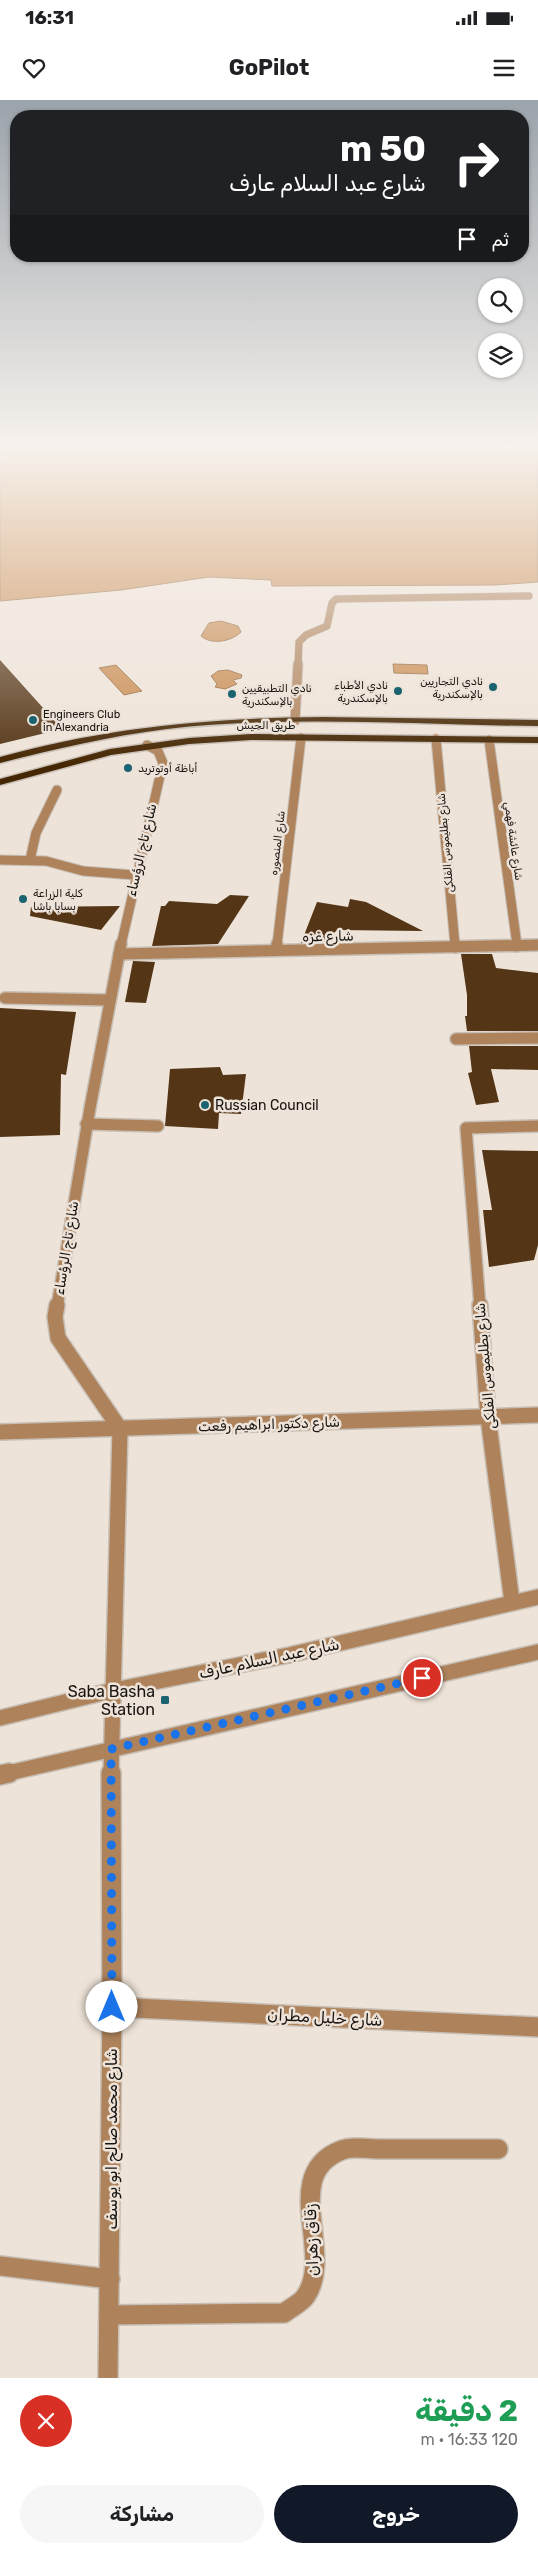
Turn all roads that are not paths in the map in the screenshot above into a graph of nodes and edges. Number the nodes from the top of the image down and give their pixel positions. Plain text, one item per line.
1 (530, 596) dead end
2 (295, 721) junction
3 (538, 724) edge
4 (301, 738) junction
5 (436, 739) junction
6 (489, 740) junction
7 (538, 740) edge
8 (147, 745) junction
9 (0, 760) edge
10 (0, 782) edge
11 (57, 790) dead end
12 (0, 860) edge
13 (30, 860) junction
14 (134, 875) junction
15 (538, 945) edge
16 (517, 946) junction
17 (454, 947) junction
18 (276, 950) junction
19 (119, 954) junction
20 (5, 998) dead end
21 (110, 1000) junction
22 (456, 1038) dead end
23 (538, 1038) edge
24 (86, 1124) junction
25 (158, 1126) dead end
26 (538, 1126) edge
27 (538, 1415) edge
28 (488, 1417) junction
29 (120, 1429) junction
30 (0, 1432) edge
31 (538, 1597) edge
32 (512, 1602) junction
33 (538, 1652) edge
34 (114, 1690) junction
35 (0, 1718) edge
36 (111, 1749) junction
37 (0, 1776) edge
38 (112, 2007) junction
39 (538, 2027) edge
40 (498, 2149) dead end
41 (0, 2266) edge
42 (110, 2279) junction
43 (110, 2315) junction
44 (108, 2378) edge

1 - 2 street
2 - 3 highway, طريق الجيش
2 - 9 highway, طريق الجيش
4 - 5 highway, طريق الجيش
4 - 8 highway, طريق الجيش
4 - 18 street, شارع المنصوره
5 - 6 highway, طريق الجيش
5 - 17 street, شارع بطليموس الفلكى
6 - 7 highway, طريق الجيش
6 - 16 street, شارع عائشة فهمي
8 - 10 highway, طريق الجيش
8 - 14 street, شارع تاج الرؤساء
11 - 13 street
12 - 13 street
13 - 14 street
14 - 19 street, شارع تاج الرؤساء
15 - 16 street, شارع غزه
16 - 17 street, شارع غزه
17 - 18 street, شارع غزه
18 - 19 street, شارع غزه
19 - 21 street, شارع تاج الرؤساء
20 - 21 street
21 - 24 street, شارع تاج الرؤساء
22 - 23 street
24 - 25 street
24 - 29 street, شارع تاج الرؤساء
26 - 28 street, شارع بطليموس الفلكى
27 - 28 street, شارع دكتور ابراهيم رفعت
28 - 29 street, شارع دكتور ابراهيم رفعت
28 - 32 street, شارع بطليموس الفلكى
29 - 30 street, شارع دكتور ابراهيم رفعت
29 - 34 street
31 - 32 street, شارع عبد السلام عارف
32 - 34 street, شارع عبد السلام عارف
33 - 36 street
34 - 35 street, شارع عبد السلام عارف
34 - 36 street
36 - 37 street
36 - 38 street, شارع محمد صالح ابو يوسف
38 - 39 street, شارع خليل مطران
38 - 42 street, شارع محمد صالح ابو يوسف
40 - 43 street, زقاق زهران
41 - 42 street
42 - 43 street, شارع محمد صالح ابو يوسف
43 - 44 street, شارع محمد صالح ابو يوسف

